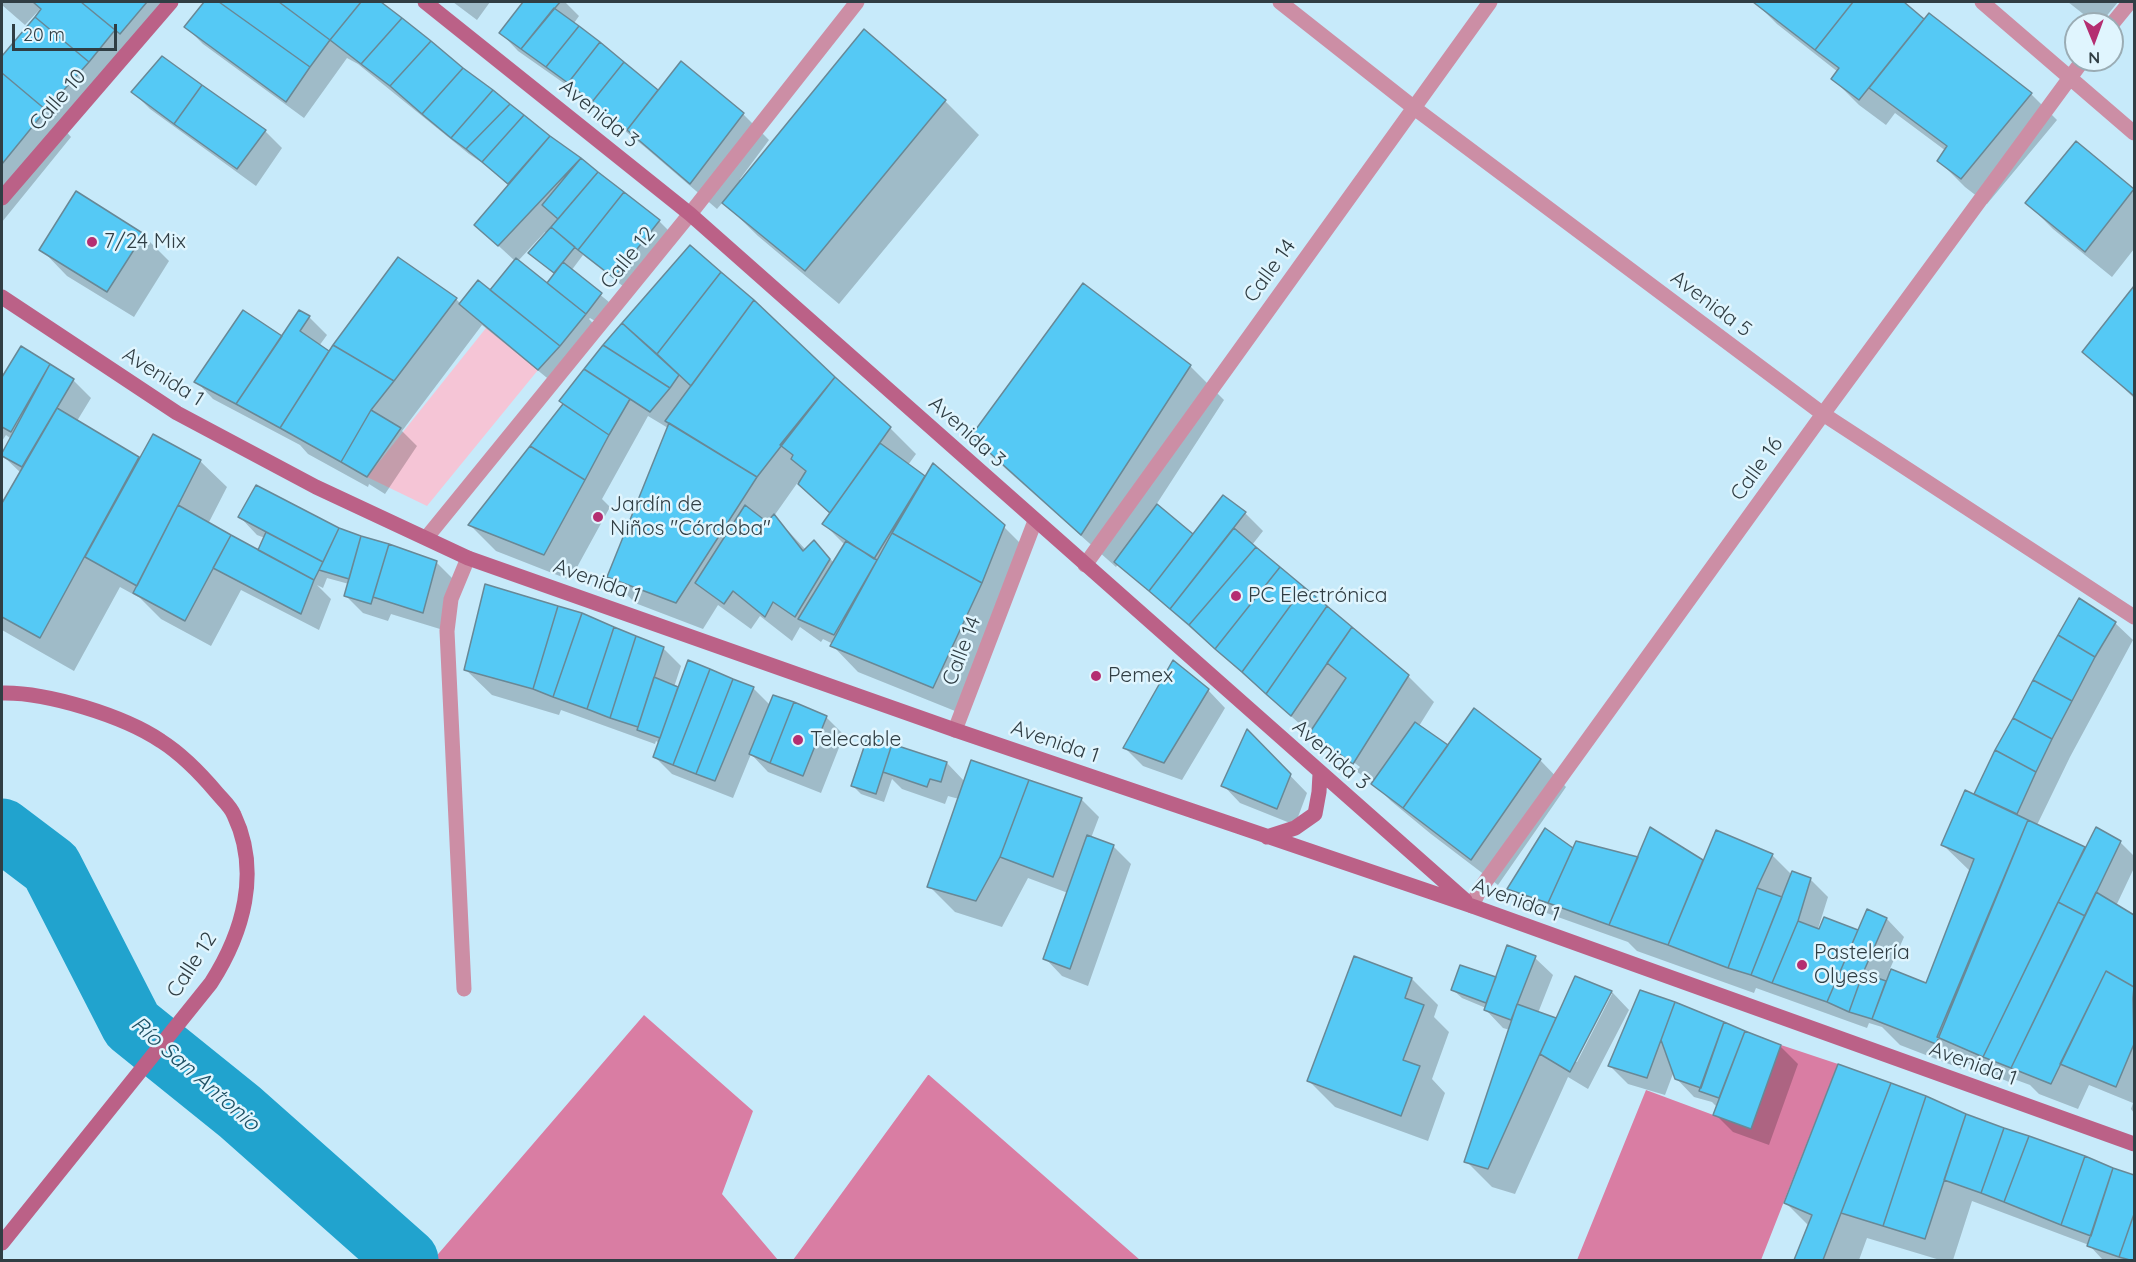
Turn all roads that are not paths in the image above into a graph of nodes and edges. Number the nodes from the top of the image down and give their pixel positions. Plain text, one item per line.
1 (171, 2) edge
2 (424, 2) edge
3 (857, 2) edge
4 (1280, 2) edge
5 (1490, 2) edge
6 (1982, 2) edge
7 (2074, 72) edge
8 (2069, 78) junction
9 (1413, 107) junction
10 (2134, 133) edge
11 (2, 198) edge
12 (690, 214) junction
13 (2, 297) edge
14 (1823, 414) junction
15 (1035, 521) junction
16 (427, 537) junction
17 (468, 558) junction
18 (1085, 565) junction
19 (2134, 617) edge
20 (2, 693) edge
21 (955, 730) junction
22 (1320, 774) junction
23 (1267, 837) junction
24 (1472, 906) junction
25 (464, 989) dead end
26 (2134, 1144) edge
27 (2, 1243) edge

1 - 11 main road, Calle 10
2 - 12 main road, Avenida 3
3 - 12 street, Calle 12
4 - 9 street, Avenida 5
5 - 9 street, Calle 14
6 - 8 street
7 - 8 street, Calle 16
8 - 10 street
8 - 14 street, Calle 16
9 - 14 street, Avenida 5
9 - 18 street, Calle 14
12 - 15 main road, Avenida 3
12 - 16 street, Calle 12
13 - 16 main road, Avenida 1
14 - 19 street, Avenida 5
14 - 24 street, Calle 16
15 - 18 main road, Avenida 3
15 - 21 street, Calle 14
16 - 17 main road, Avenida 1
17 - 21 main road, Avenida 1
17 - 25 street
18 - 22 main road, Avenida 3
20 - 27 main road, Calle 12
21 - 23 main road, Avenida 1
22 - 23 main road
22 - 24 main road, Avenida 3
23 - 24 main road, Avenida 1
24 - 26 main road, Avenida 1

